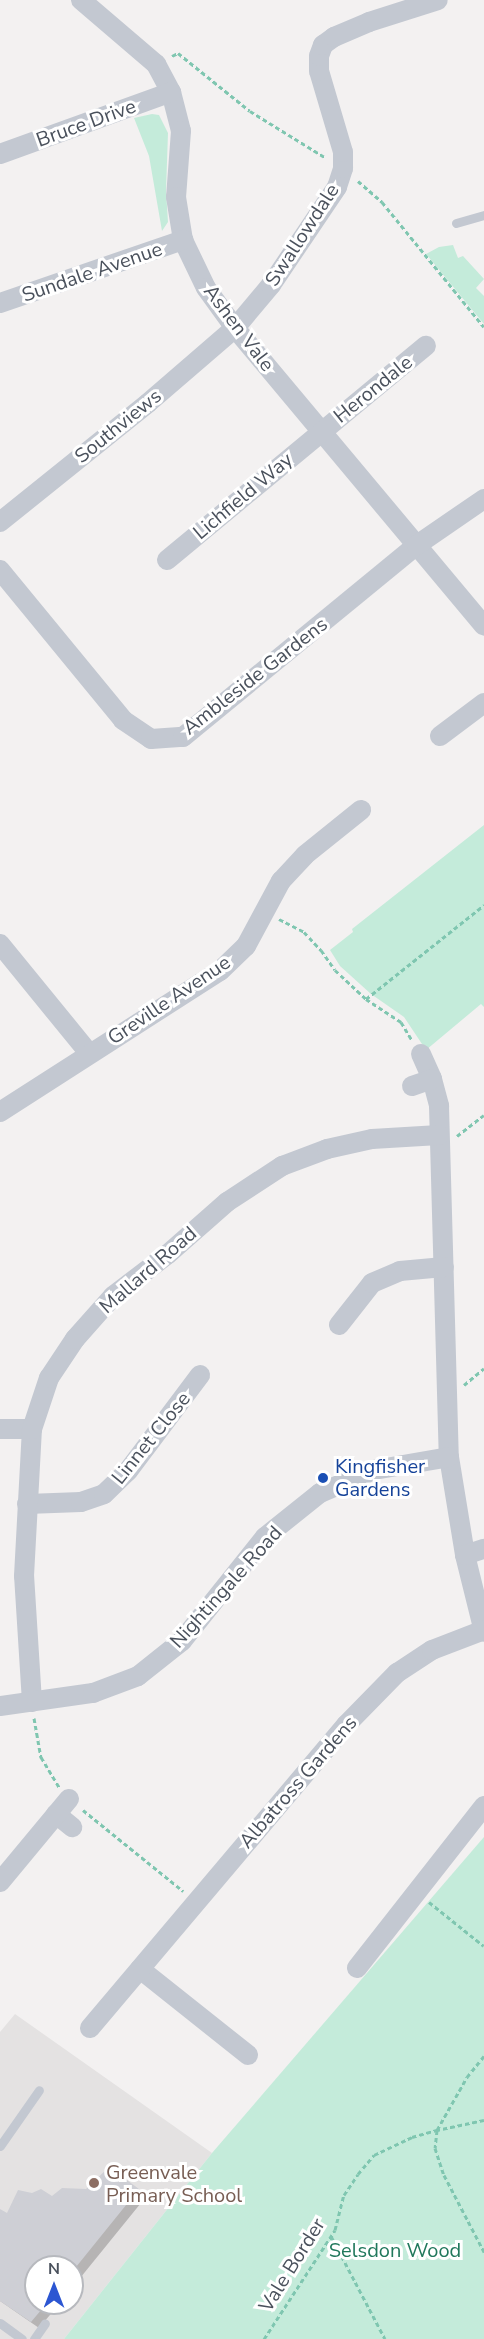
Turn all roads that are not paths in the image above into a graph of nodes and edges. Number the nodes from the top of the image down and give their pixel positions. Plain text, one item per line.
1 (81, 0) edge
2 (438, 0) edge
3 (171, 92) junction
4 (0, 154) edge
5 (484, 215) edge
6 (456, 224) dead end
7 (183, 240) junction
8 (0, 303) edge
9 (235, 328) junction
10 (426, 346) dead end
11 (320, 431) junction
12 (484, 499) edge
13 (0, 522) edge
14 (417, 545) junction
15 (167, 560) dead end
16 (0, 570) edge
17 (484, 626) edge
18 (484, 703) edge
19 (441, 736) dead end
20 (361, 810) dead end
21 (0, 944) edge
22 (89, 1053) junction
23 (421, 1054) road end
24 (432, 1079) junction
25 (412, 1086) dead end
26 (0, 1112) edge
27 (439, 1145) junction
28 (444, 1267) junction
29 (343, 1312) dead end
30 (200, 1375) dead end
31 (0, 1429) edge
32 (32, 1429) junction
33 (449, 1457) junction
34 (27, 1504) junction
35 (484, 1549) edge
36 (465, 1555) junction
37 (484, 1631) edge
38 (32, 1702) junction
39 (0, 1706) edge
40 (69, 1798) road end
41 (484, 1806) edge
42 (56, 1814) junction
43 (72, 1827) dead end
44 (0, 1882) edge
45 (357, 1968) dead end
46 (140, 1969) junction
47 (90, 2028) dead end
48 (248, 2055) dead end
49 (39, 2090) dead end
50 (0, 2146) edge
51 (0, 2323) edge
52 (45, 2323) dead end
53 (22, 2339) edge
54 (34, 2339) edge

1 - 3 street, Ashen Vale
2 - 9 street, Swallowdale
3 - 4 street, Bruce Drive
3 - 7 street, Ashen Vale
5 - 6 lane
7 - 8 street, Sundale Avenue
7 - 9 street, Ashen Vale
9 - 11 street, Ashen Vale
9 - 13 street, Southviews
10 - 11 street, Herondale
11 - 14 street, Ashen Vale
11 - 15 street, Lichfield Way
12 - 14 street, Ambleside Gardens
14 - 16 street, Ambleside Gardens
14 - 17 street, Ashen Vale
18 - 19 street
20 - 22 street, Greville Avenue
21 - 22 street
22 - 26 street, Greville Avenue
23 - 24 street
24 - 25 street
24 - 27 street
27 - 28 street
27 - 32 street, Mallard Road
28 - 29 street
28 - 33 street
30 - 34 street, Linnet Close
31 - 32 street
32 - 34 street, Mallard Road
33 - 36 street
33 - 38 street, Nightingale Road
34 - 38 street, Mallard Road
35 - 36 street
36 - 37 street
37 - 46 street, Albatross Gardens
38 - 39 street, Nightingale Road
40 - 42 street
41 - 45 street
42 - 43 street
42 - 44 street
46 - 47 street, Albatross Gardens
46 - 48 street
49 - 50 lane
51 - 53 lane
52 - 54 lane

